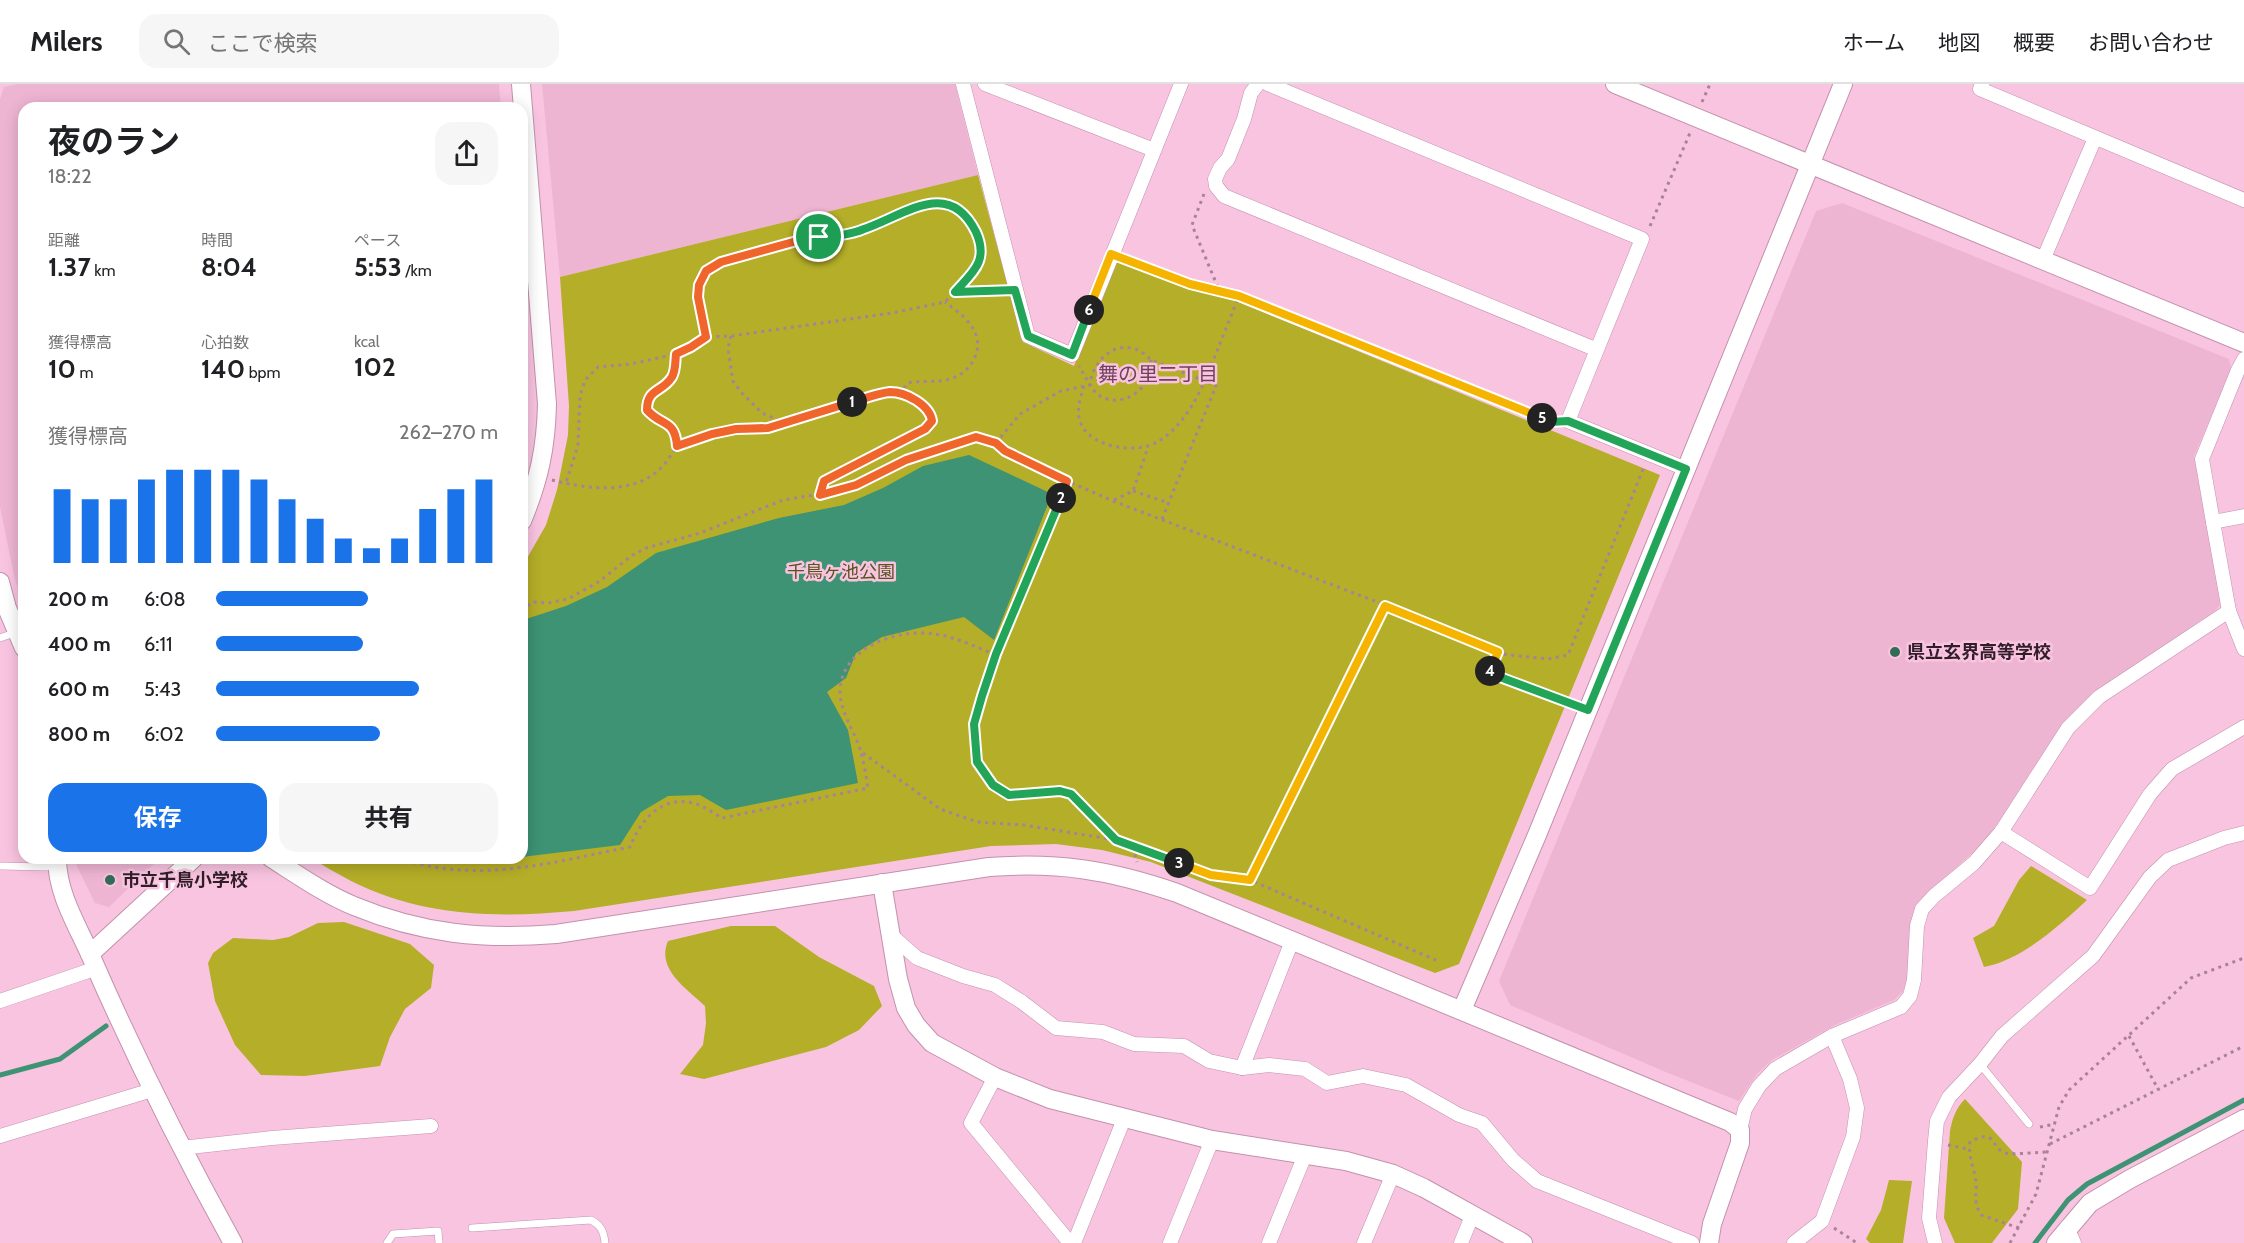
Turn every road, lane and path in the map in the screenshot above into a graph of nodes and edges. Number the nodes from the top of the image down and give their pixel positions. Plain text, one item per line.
1 (520, 84) edge
2 (963, 84) edge
3 (985, 84) edge
4 (1181, 84) edge
5 (1258, 84) edge
6 (1268, 84) edge
7 (1615, 84) edge
8 (1843, 84) edge
9 (1982, 84) edge
10 (522, 102) edge
11 (1696, 118) junction
12 (2095, 138) junction
13 (1154, 150) junction
14 (1810, 165) junction
15 (528, 175) edge
16 (1216, 186) junction
17 (2244, 200) edge
18 (1642, 239) junction
19 (1111, 254) junction
20 (2043, 261) junction
21 (1015, 290) junction
22 (1219, 290) junction
23 (955, 292) junction
24 (1239, 296) junction
25 (945, 302) junction
26 (731, 336) junction
27 (706, 337) junction
28 (2244, 342) edge
29 (1595, 350) junction
30 (676, 354) junction
31 (1072, 355) junction
32 (2244, 359) edge
33 (1151, 360) junction
34 (1205, 381) junction
35 (1090, 385) junction
36 (1084, 386) junction
37 (899, 394) junction
38 (1568, 421) junction
39 (783, 422) junction
40 (996, 443) junction
41 (677, 446) junction
42 (1146, 448) junction
43 (1650, 454) junction
44 (1686, 469) junction
45 (539, 476) junction
46 (1067, 481) junction
47 (566, 483) junction
48 (1133, 491) junction
49 (820, 495) junction
50 (1113, 501) junction
51 (1169, 503) junction
52 (528, 505) edge
53 (2244, 516) edge
54 (1162, 520) junction
55 (2213, 522) junction
56 (0, 582) edge
57 (528, 606) edge
58 (1385, 606) junction
59 (2229, 611) junction
60 (14, 639) edge
61 (2244, 649) edge
62 (1498, 652) junction
63 (996, 654) junction
64 (1588, 710) junction
65 (2244, 727) edge
66 (861, 752) junction
67 (2001, 832) junction
68 (2244, 833) edge
69 (1116, 840) junction
70 (51, 864) edge
71 (58, 864) edge
72 (188, 864) edge
73 (281, 864) edge
74 (430, 864) edge
75 (0, 866) edge
76 (1250, 880) junction
77 (882, 883) junction
78 (891, 935) junction
79 (1292, 941) junction
80 (2244, 958) edge
81 (93, 961) junction
82 (1438, 961) dead end
83 (0, 1001) edge
84 (1462, 1010) junction
85 (1832, 1036) junction
86 (2129, 1036) junction
87 (2244, 1046) edge
88 (1980, 1064) junction
89 (1242, 1068) junction
90 (995, 1077) junction
91 (152, 1090) junction
92 (2158, 1090) junction
93 (1124, 1119) junction
94 (2244, 1119) edge
95 (2029, 1124) dead end
96 (431, 1126) dead end
97 (1740, 1130) junction
98 (0, 1136) edge
99 (1212, 1140) junction
100 (2050, 1144) junction
101 (181, 1148) junction
102 (2048, 1152) junction
103 (1305, 1155) junction
104 (1393, 1174) junction
105 (1472, 1216) junction
106 (1822, 1221) junction
107 (472, 1228) dead end
108 (2019, 1228) junction
109 (2071, 1235) edge
110 (233, 1243) edge
111 (387, 1243) edge
112 (439, 1243) edge
113 (605, 1243) edge
114 (1072, 1243) edge
115 (1170, 1243) edge
116 (1269, 1243) edge
117 (1365, 1243) edge
118 (1461, 1243) edge
119 (1523, 1243) edge
120 (1692, 1243) edge
121 (1709, 1243) edge
122 (1794, 1243) edge
123 (1857, 1243) edge
124 (1935, 1243) edge
125 (2010, 1243) edge
126 (2056, 1243) edge

1 - 10 street
2 - 21 street
3 - 13 street
4 - 13 street
5 - 16 street
6 - 18 street
7 - 11 street
8 - 14 street
9 - 12 street
11 - 14 street
11 - 18 path
12 - 17 street
12 - 20 street
13 - 19 street
14 - 20 street
14 - 44 street
15 - 45 street
16 - 22 path
16 - 29 street
18 - 29 street
19 - 22 path
19 - 31 street
20 - 28 street
21 - 23 path
21 - 31 street
22 - 24 path
23 - 25 path
23 - 27 path
24 - 34 path
24 - 38 path
25 - 26 path
25 - 37 path
26 - 27 path
26 - 39 path
27 - 30 path
29 - 38 street
30 - 41 path
30 - 47 path
31 - 35 path
32 - 55 street
33 - 34 path
33 - 35 path
33 - 35 path
34 - 42 path
34 - 51 path
35 - 36 path
36 - 40 path
36 - 42 path
37 - 39 path
37 - 49 path
38 - 43 street
39 - 41 path
40 - 46 path
40 - 49 path
41 - 47 path
42 - 48 path
43 - 44 street
43 - 62 path
44 - 64 street
45 - 47 path
45 - 52 street
46 - 50 path
46 - 63 path
48 - 50 path
48 - 51 path
49 - 57 path
50 - 54 path
51 - 54 path
53 - 55 street
54 - 58 path
55 - 59 street
56 - 60 street
58 - 62 path
58 - 76 path
59 - 61 street
59 - 67 street
62 - 64 path
63 - 66 path
63 - 69 path
64 - 84 street
65 - 67 street
66 - 69 path
66 - 74 path
67 - 85 street
68 - 88 street
69 - 76 path
70 - 75 lane
71 - 81 street
72 - 81 street
73 - 77 street
76 - 82 path
77 - 78 street
77 - 79 street
78 - 89 street
78 - 90 street
79 - 84 street
79 - 89 street
80 - 86 path
81 - 83 street
81 - 91 street
84 - 97 street
85 - 97 street
85 - 106 street
86 - 92 path
86 - 100 path
87 - 92 path
88 - 95 lane
88 - 124 street
89 - 120 street
90 - 93 street
90 - 114 street
91 - 98 street
91 - 101 street
92 - 100 path
93 - 99 street
93 - 114 street
94 - 109 street
96 - 101 street
97 - 121 street
99 - 103 street
99 - 115 street
100 - 102 path
101 - 110 street
102 - 108 path
102 - 108 path
103 - 104 street
103 - 116 street
104 - 105 street
104 - 117 street
105 - 118 street
105 - 119 street
106 - 122 street
106 - 123 path
107 - 113 lane
108 - 125 path
109 - 126 street
111 - 112 lane

